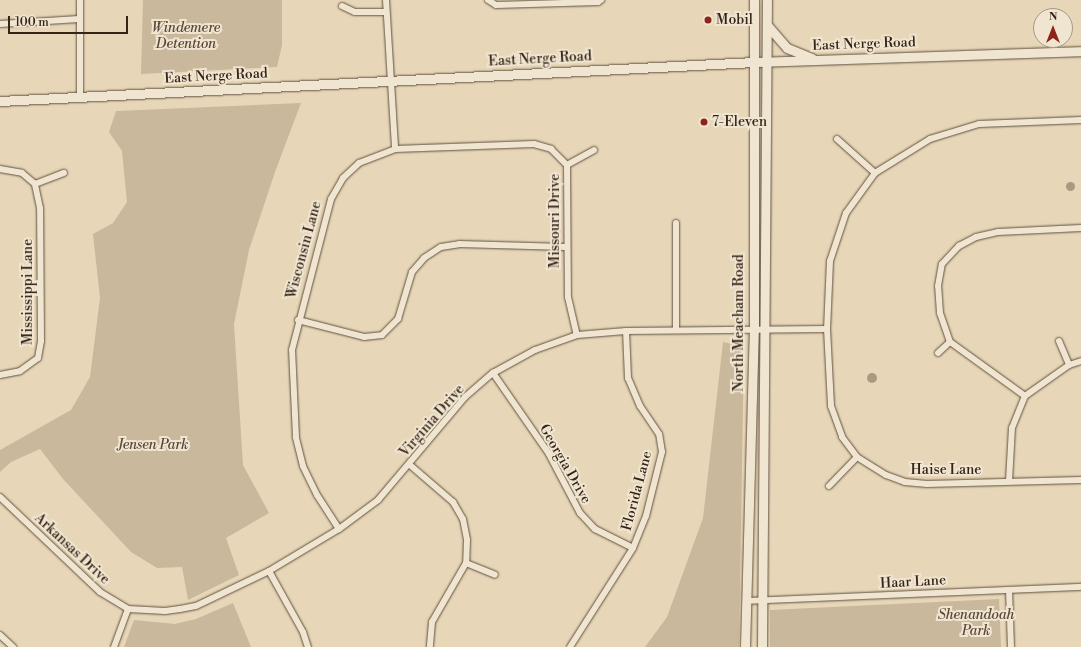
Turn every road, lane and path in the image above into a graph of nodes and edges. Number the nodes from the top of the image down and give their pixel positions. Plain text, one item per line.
1 (80, 0) edge
2 (386, 0) edge
3 (488, 0) edge
4 (601, 0) edge
5 (754, 0) edge
6 (767, 0) edge
7 (342, 6) dead end
8 (385, 12) junction
9 (79, 19) junction
10 (0, 24) edge
11 (767, 25) junction
12 (1081, 51) edge
13 (815, 60) junction
14 (766, 61) junction
15 (753, 62) junction
16 (389, 81) junction
17 (80, 96) junction
18 (0, 101) edge
19 (1081, 120) edge
20 (837, 138) dead end
21 (394, 149) junction
22 (594, 150) dead end
23 (567, 164) junction
24 (0, 168) edge
25 (64, 173) dead end
26 (875, 173) junction
27 (35, 184) junction
28 (676, 223) dead end
29 (1081, 228) edge
30 (566, 247) junction
31 (298, 320) junction
32 (826, 329) junction
33 (676, 330) junction
34 (754, 330) junction
35 (766, 330) junction
36 (626, 331) junction
37 (577, 335) junction
38 (1059, 341) dead end
39 (950, 342) junction
40 (938, 354) dead end
41 (1081, 361) edge
42 (1069, 365) junction
43 (493, 373) junction
44 (0, 375) edge
45 (1025, 396) junction
46 (857, 457) junction
47 (410, 465) junction
48 (1081, 480) edge
49 (1009, 481) junction
50 (828, 486) dead end
51 (0, 497) edge
52 (339, 529) junction
53 (633, 548) junction
54 (466, 563) junction
55 (269, 571) junction
56 (495, 575) dead end
57 (1081, 586) edge
58 (1009, 590) junction
59 (762, 600) junction
60 (746, 601) junction
61 (128, 609) junction
62 (0, 634) edge
63 (13, 647) edge
64 (114, 647) edge
65 (308, 647) edge
66 (430, 647) edge
67 (570, 647) edge
68 (745, 647) edge
69 (762, 647) edge
70 (1011, 647) edge

1 - 9 street
2 - 8 street
3 - 4 street
5 - 15 main road, North Meacham Road
6 - 11 main road, North Meacham Road
7 - 8 street
8 - 16 street
9 - 10 street
9 - 17 street
11 - 13 main road
11 - 14 main road, North Meacham Road
12 - 13 main road, East Nerge Road
13 - 14 main road, East Nerge Road
14 - 15 main road, East Nerge Road
14 - 35 main road, North Meacham Road
15 - 16 main road, East Nerge Road
15 - 34 main road, North Meacham Road
16 - 17 main road, East Nerge Road
16 - 21 street
17 - 18 main road, East Nerge Road
19 - 26 street
20 - 26 street
21 - 23 street, Missouri Drive
21 - 31 street, Wisconsin Lane
22 - 23 street
23 - 30 street, Missouri Drive
24 - 27 street
25 - 27 street
26 - 32 street, Haise Lane
27 - 44 street, Mississippi Lane
28 - 33 street
29 - 39 street
30 - 31 street
30 - 37 street, Missouri Drive
31 - 52 street, Wisconsin Lane
32 - 35 street, Virginia Drive
32 - 46 street, Haise Lane
33 - 34 street, Virginia Drive
33 - 36 street, Virginia Drive
34 - 35 street, Virginia Drive
34 - 60 main road, North Meacham Road
35 - 59 main road, North Meacham Road
36 - 37 street, Virginia Drive
36 - 53 street, Florida Lane
37 - 43 street, Virginia Drive
38 - 42 street
39 - 40 street
39 - 45 street
41 - 42 street
42 - 45 street
43 - 47 street, Virginia Drive
43 - 53 street, Georgia Drive
45 - 49 street
46 - 49 street, Haise Lane
46 - 50 street
47 - 52 street, Virginia Drive
47 - 54 street
48 - 49 street, Haise Lane
51 - 61 street, Arkansas Drive
52 - 55 street, Virginia Drive
53 - 67 street, Florida Lane
54 - 56 street
54 - 66 street
55 - 61 street, Arkansas Drive
55 - 65 street
57 - 58 street, Haar Lane
58 - 59 street, Haar Lane
58 - 70 street
59 - 60 street, Haar Lane
59 - 69 main road, North Meacham Road
60 - 68 main road, North Meacham Road
61 - 64 street
62 - 63 street

